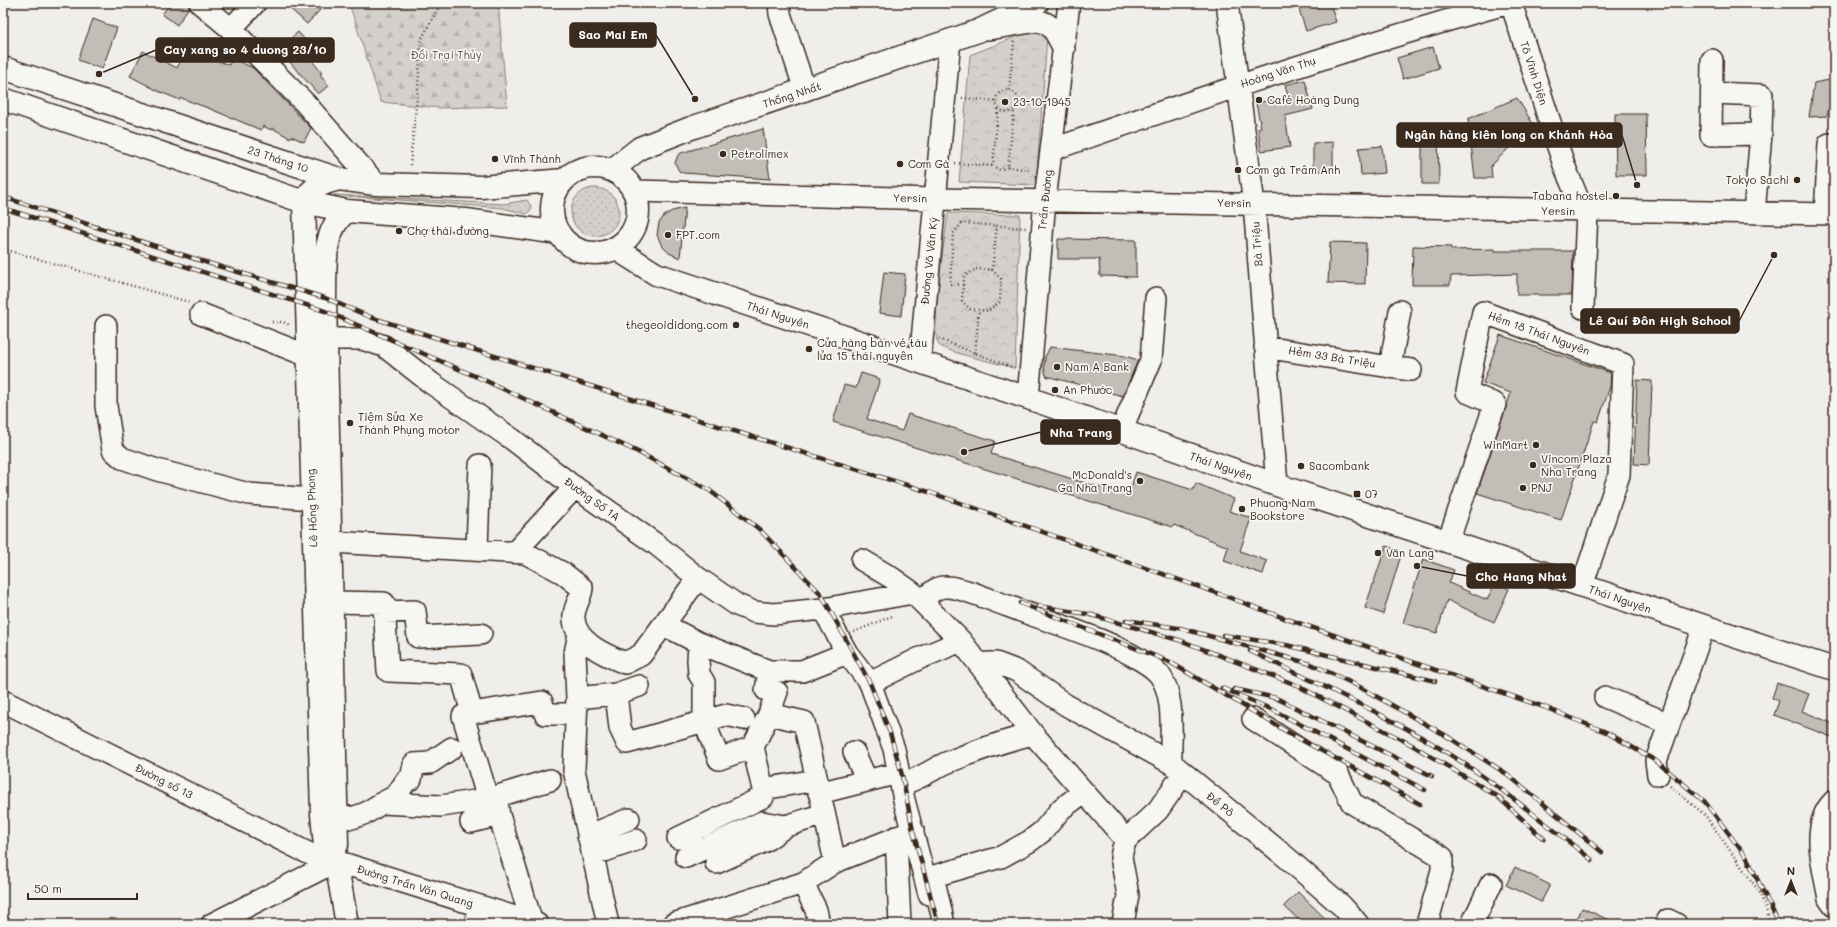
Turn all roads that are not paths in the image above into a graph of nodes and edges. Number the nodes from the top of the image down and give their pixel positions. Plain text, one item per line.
1 (200, 3) edge
2 (255, 3) edge
3 (779, 3) edge
4 (1002, 3) edge
5 (1037, 3) edge
6 (1069, 3) edge
7 (1227, 3) edge
8 (1510, 3) edge
9 (231, 29) junction
10 (978, 31) junction
11 (950, 40) junction
12 (1064, 49) junction
13 (1712, 60) dead end
14 (3, 68) edge
15 (1238, 85) junction
16 (805, 90) junction
17 (1712, 94) junction
18 (3, 99) edge
19 (1761, 134) junction
20 (1829, 144) dead end
21 (1051, 150) junction
22 (612, 170) junction
23 (339, 179) junction
24 (564, 180) junction
25 (376, 184) junction
26 (634, 191) junction
27 (935, 199) junction
28 (1044, 200) junction
29 (304, 202) junction
30 (1254, 204) junction
31 (347, 211) junction
32 (1585, 211) junction
33 (1754, 213) junction
34 (1829, 214) edge
35 (559, 233) junction
36 (615, 248) junction
37 (1156, 298) dead end
38 (197, 308) road end
39 (1584, 308) dead end
40 (1400, 311) dead end
41 (106, 326) dead end
42 (312, 341) junction
43 (1265, 347) junction
44 (920, 362) junction
45 (1390, 367) junction
46 (1411, 370) dead end
47 (1028, 398) junction
48 (1120, 430) junction
49 (480, 465) dead end
50 (1277, 486) junction
51 (575, 487) junction
52 (311, 499) junction
53 (331, 542) junction
54 (1448, 542) junction
55 (477, 549) junction
56 (515, 552) junction
57 (862, 560) dead end
58 (698, 578) junction
59 (1582, 586) junction
60 (918, 597) junction
61 (332, 602) junction
62 (384, 608) junction
63 (823, 608) junction
64 (664, 625) junction
65 (1704, 627) junction
66 (481, 634) dead end
67 (579, 634) junction
68 (961, 641) junction
69 (699, 643) junction
70 (850, 643) junction
71 (625, 663) junction
72 (981, 666) junction
73 (1834, 669) edge
74 (769, 671) junction
75 (870, 683) junction
76 (616, 694) junction
77 (1605, 697) dead end
78 (3, 700) edge
79 (576, 706) junction
80 (472, 713) junction
81 (769, 714) junction
82 (744, 719) dead end
83 (1253, 719) dead end
84 (704, 721) junction
85 (1669, 724) junction
86 (1033, 734) junction
87 (753, 746) junction
88 (452, 748) dead end
89 (854, 752) dead end
90 (1177, 769) junction
91 (1658, 775) road end
92 (550, 780) dead end
93 (903, 780) junction
94 (867, 781) junction
95 (818, 787) junction
96 (763, 789) junction
97 (1084, 792) junction
98 (1834, 801) edge
99 (382, 803) junction
100 (494, 803) junction
101 (338, 814) junction
102 (824, 814) junction
103 (629, 819) dead end
104 (471, 822) dead end
105 (786, 826) junction
106 (904, 834) junction
107 (588, 836) junction
108 (678, 838) dead end
109 (636, 840) dead end
110 (1126, 840) junction
111 (594, 856) junction
112 (686, 857) dead end
113 (835, 862) junction
114 (331, 863) junction
115 (716, 863) dead end
116 (803, 883) junction
117 (929, 883) junction
118 (1491, 884) dead end
119 (1834, 906) edge
120 (477, 915) edge
121 (534, 923) edge
122 (212, 924) edge
123 (338, 924) edge
124 (347, 924) edge
125 (608, 924) edge
126 (673, 924) edge
127 (819, 924) edge
128 (900, 924) edge
129 (944, 924) edge
130 (1123, 924) edge
131 (1358, 924) edge
132 (1427, 924) edge
133 (1472, 924) edge

1 - 9 street
2 - 9 street
3 - 16 street
4 - 10 main road
5 - 10 main road, Thống Nhất
6 - 12 street, Trần Đường
7 - 15 street, Bà Triệu
8 - 15 street, Hoàng Văn Thụ
8 - 32 street, Tô Vĩnh Diện
9 - 25 street
10 - 11 main road, Thống Nhất
10 - 12 street
11 - 16 main road, Thống Nhất
11 - 27 street, Đường Võ Văn Ký
12 - 21 street, Trần Đường
13 - 17 street
14 - 23 main road, 23 Tháng 10
15 - 21 street, Hoàng Văn Thụ
15 - 30 street, Bà Triệu
16 - 22 main road, Thống Nhất
17 - 19 street
17 - 19 street
18 - 29 main road
19 - 33 street
20 - 34 street
21 - 28 street, Trần Đường
22 - 24 main road
22 - 26 main road
23 - 25 main road, 23 Tháng 10
23 - 29 main road
24 - 25 main road, 23 Tháng 10
24 - 35 main road
26 - 27 street, Yersin
26 - 36 main road
27 - 28 street, Yersin
27 - 44 street, Đường Võ Văn Ký
28 - 30 street, Yersin
28 - 47 street, Trần Đường
29 - 31 main road
29 - 42 main road, Lê Hồng Phong
30 - 32 street, Yersin
30 - 43 street, Bà Triệu
31 - 35 main road
31 - 42 main road, Lê Hồng Phong
32 - 33 street, Yersin
32 - 39 street
33 - 34 street, Yersin
35 - 36 main road
36 - 44 main road, Thái Nguyên
37 - 48 street
38 - 42 street
40 - 45 street, Hẻm 33 Bà Triệu
41 - 52 street
42 - 51 street, Đường Số 1A
42 - 52 main road, Lê Hồng Phong
42 - 53 main road, Lê Hồng Phong
43 - 45 street, Hẻm 33 Bà Triệu
43 - 50 street, Bà Triệu
44 - 47 main road, Thái Nguyên
45 - 46 street
47 - 48 main road, Thái Nguyên
48 - 50 main road, Thái Nguyên
49 - 55 street
50 - 54 main road, Thái Nguyên
51 - 56 street
51 - 58 street, Đường Số 1A
52 - 114 main road, Lê Hồng Phong
53 - 55 street
53 - 61 main road, Lê Hồng Phong
54 - 59 main road, Thái Nguyên
54 - 59 street, Hẻm 18 Thái Nguyên
55 - 56 street
56 - 67 street
57 - 60 street
58 - 63 street, Đường Số 1A
58 - 64 street
59 - 65 main road, Thái Nguyên
60 - 63 street, Đường Số 1A
60 - 68 street
60 - 90 street
61 - 62 street
61 - 101 main road, Lê Hồng Phong
62 - 66 street
62 - 80 street
63 - 70 street
64 - 69 street
64 - 71 street
65 - 73 main road, Thái Nguyên
65 - 85 street
67 - 71 street
67 - 79 street
68 - 72 street
68 - 75 street
69 - 74 street
69 - 84 street
70 - 74 street
70 - 75 street
71 - 76 street
72 - 86 street
72 - 90 street, Đề Pô
74 - 81 street
75 - 93 street
76 - 79 street
76 - 84 street
77 - 85 street
78 - 114 street, Đường số 13
79 - 80 street
79 - 107 street
80 - 100 street
81 - 87 street
81 - 95 street
82 - 84 street
83 - 132 street
84 - 87 street
85 - 91 street
86 - 93 street
86 - 97 street
87 - 96 street
88 - 99 street
89 - 94 street
90 - 110 street
90 - 131 street, Đề Pô
92 - 100 street
93 - 94 street
93 - 106 street
93 - 117 street
94 - 95 street
95 - 96 street
95 - 102 street
96 - 108 street
97 - 110 street
97 - 117 street
98 - 119 street
99 - 100 street
99 - 101 street
100 - 104 street
100 - 121 street
101 - 114 main road, Lê Hồng Phong
102 - 105 street
102 - 113 street
103 - 107 street
105 - 112 street
105 - 115 street
106 - 113 street
106 - 117 street
106 - 128 street
107 - 111 street
109 - 111 street
110 - 130 street
111 - 125 street
113 - 116 street
114 - 120 street, Đường Trần Văn Quang
114 - 122 street
114 - 123 main road, Lê Hồng Phong
114 - 124 main road, Lê Hồng Phong
116 - 126 street
116 - 127 street
117 - 129 street
118 - 133 street
120 - 121 street, Đường Trần Văn Quang

